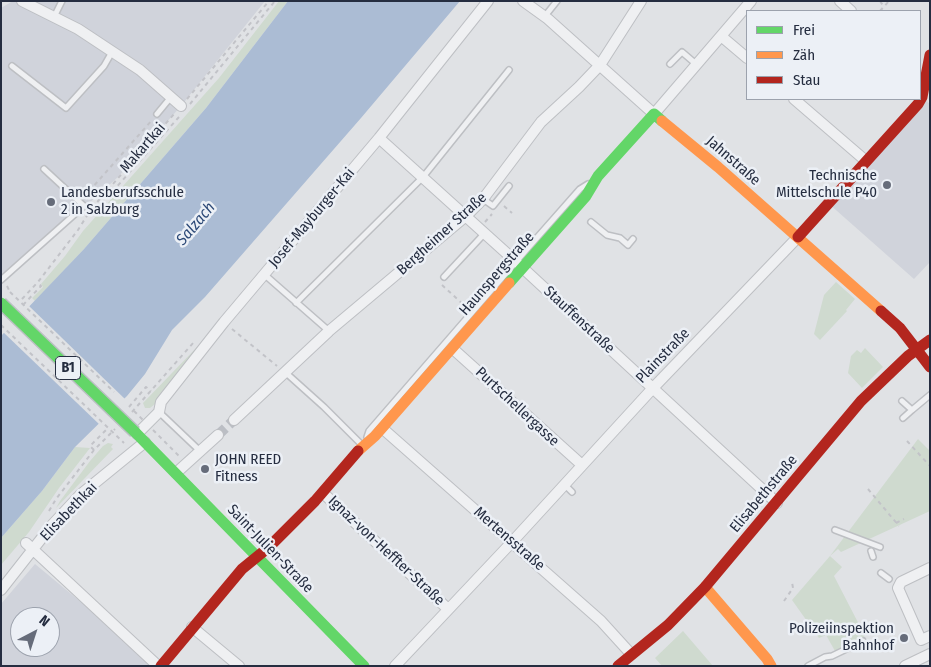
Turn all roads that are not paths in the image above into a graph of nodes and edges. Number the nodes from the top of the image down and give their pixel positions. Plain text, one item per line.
1 (22, 1) edge
2 (62, 1) edge
3 (488, 1) edge
4 (523, 1) edge
5 (557, 1) edge
6 (641, 1) edge
7 (751, 1) edge
8 (840, 1) edge
9 (850, 10) edge
10 (54, 17) junction
11 (545, 17) junction
12 (721, 36) junction
13 (112, 52) junction
14 (746, 57) edge
15 (926, 62) edge
16 (670, 64) dead end
17 (696, 64) junction
18 (600, 65) junction
19 (12, 66) dead end
20 (509, 70) dead end
21 (926, 90) edge
22 (171, 97) junction
23 (795, 100) edge
24 (920, 100) edge
25 (181, 106) road end
26 (157, 114) road end
27 (654, 114) junction
28 (379, 138) junction
29 (866, 161) junction
30 (44, 169) dead end
31 (423, 177) junction
32 (509, 186) dead end
33 (483, 199) junction
34 (466, 216) junction
35 (591, 222) dead end
36 (484, 234) junction
37 (798, 237) junction
38 (633, 239) dead end
39 (520, 265) junction
40 (264, 275) junction
41 (444, 277) dead end
42 (1, 280) edge
43 (1, 303) edge
44 (296, 303) junction
45 (329, 331) junction
46 (930, 340) edge
47 (452, 348) junction
48 (916, 350) junction
49 (930, 367) edge
50 (284, 372) junction
51 (653, 388) junction
52 (930, 395) edge
53 (902, 401) dead end
54 (912, 410) junction
55 (159, 412) junction
56 (903, 418) dead end
57 (234, 420) tunnel mouth
58 (382, 428) junction
59 (218, 435) tunnel mouth
60 (139, 436) junction
61 (363, 446) junction
62 (200, 451) junction
63 (582, 466) junction
64 (176, 473) junction
65 (323, 493) junction
66 (777, 503) junction
67 (835, 530) dead end
68 (512, 542) junction
69 (30, 546) junction
70 (880, 547) dead end
71 (256, 557) junction
72 (930, 568) edge
73 (881, 572) dead end
74 (888, 579) dead end
75 (705, 587) junction
76 (1, 590) edge
77 (448, 609) junction
78 (192, 627) junction
79 (930, 636) edge
80 (863, 641) dead end
81 (631, 654) junction
82 (930, 654) edge
83 (160, 666) edge
84 (239, 666) edge
85 (364, 666) edge
86 (395, 666) edge
87 (618, 666) edge
88 (771, 666) edge
89 (808, 666) edge
90 (905, 666) edge

1 - 10 street
2 - 10 lane
3 - 28 street, Josef-Mayburger-Kai
4 - 11 street, Jahnstraße
5 - 11 lane
6 - 18 street, Bergheimer Straße
7 - 12 street, Haunspergstraße
8 - 9 street
10 - 13 street
11 - 18 street, Jahnstraße
12 - 14 street
12 - 17 street, Haunspergstraße
13 - 19 lane
13 - 22 street
15 - 21 street, Plainstraße
16 - 17 lane
17 - 27 street, Haunspergstraße
18 - 27 street, Jahnstraße
18 - 33 street, Bergheimer Straße
20 - 31 lane
22 - 25 street
22 - 26 lane
23 - 29 street
24 - 29 street, Plainstraße
27 - 37 street, Jahnstraße
27 - 39 street, Haunspergstraße
28 - 31 street, Stauffenstraße
28 - 40 street, Josef-Mayburger-Kai
29 - 37 street, Plainstraße
30 - 42 lane
31 - 34 street, Stauffenstraße
31 - 44 lane
32 - 33 lane
33 - 34 street, Bergheimer Straße
34 - 36 street, Stauffenstraße
34 - 45 street, Bergheimer Straße
35 - 38 lane
36 - 39 street, Stauffenstraße
36 - 41 lane
37 - 48 street, Jahnstraße
37 - 51 street, Plainstraße
39 - 47 street, Haunspergstraße
39 - 51 street, Stauffenstraße
39 - 61 lane
40 - 44 lane
40 - 55 street, Josef-Mayburger-Kai
43 - 60 street, B1, bridge
44 - 45 lane
45 - 50 street, Bergheimer Straße
46 - 48 street, Elisabethstraße
47 - 58 street, Haunspergstraße
47 - 63 street, Purtschellergasse
48 - 49 street, Jahnstraße
48 - 66 street, Elisabethstraße
50 - 57 street, Bergheimer Straße
50 - 61 lane
51 - 63 street, Plainstraße
51 - 66 street, Stauffenstraße
52 - 54 lane
53 - 54 lane
54 - 56 lane
55 - 60 street, Josef-Mayburger-Kai
55 - 62 lane
58 - 61 street, Haunspergstraße
58 - 68 street, Mertensstraße
59 - 62 street
60 - 64 street, Saint-Julien-Straße / B1
60 - 69 street, Elisabethkai
61 - 65 street, Haunspergstraße
62 - 64 street
63 - 68 street, Plainstraße
64 - 71 street, Saint-Julien-Straße / B1
65 - 71 street, Haunspergstraße
65 - 77 street, Ignaz-von-Heffter-Straße
66 - 75 street, Elisabethstraße
67 - 70 lane
68 - 77 street, Plainstraße
68 - 81 street, Mertensstraße
69 - 76 street, Elisabethkai
69 - 83 street
71 - 78 street, Haunspergstraße
71 - 85 street, Saint-Julien-Straße / B1
72 - 79 street
73 - 74 lane
75 - 81 street, Elisabethstraße
75 - 88 street
77 - 86 street, Plainstraße
78 - 83 street, Haunspergstraße
78 - 84 street
80 - 89 lane
81 - 87 street, Elisabethstraße
82 - 90 street

